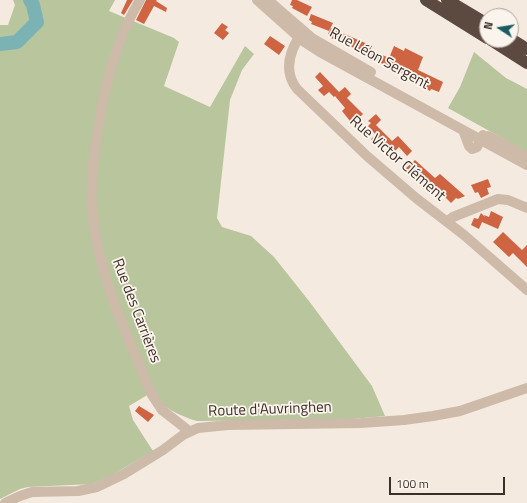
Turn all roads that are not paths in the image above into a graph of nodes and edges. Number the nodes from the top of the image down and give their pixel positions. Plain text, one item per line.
1 (140, 0) edge
2 (256, 0) edge
3 (268, 0) edge
4 (426, 0) edge
5 (447, 0) edge
6 (479, 19) edge
7 (479, 33) edge
8 (301, 34) junction
9 (504, 48) edge
10 (527, 62) edge
11 (482, 137) junction
12 (527, 157) edge
13 (527, 165) edge
14 (527, 208) edge
15 (448, 221) junction
16 (527, 290) edge
17 (527, 388) edge
18 (189, 431) junction
19 (5, 503) edge

1 - 18 street, Rue des Carrières
2 - 8 street, Rue Léon Sergent
3 - 8 street, Rue Léon Sergent
4 - 7 highway
5 - 6 highway
8 - 11 street, Rue Léon Sergent
8 - 11 street, Rue Léon Sergent
8 - 15 street, Rue Victor Clément
9 - 10 highway
11 - 12 street, Rue Léon Sergent
11 - 13 street, Rue Léon Sergent
14 - 15 street
15 - 16 street, Rue Victor Clément
17 - 18 street, Route d'Auvringhen
18 - 19 street, Route d'Auvringhen

